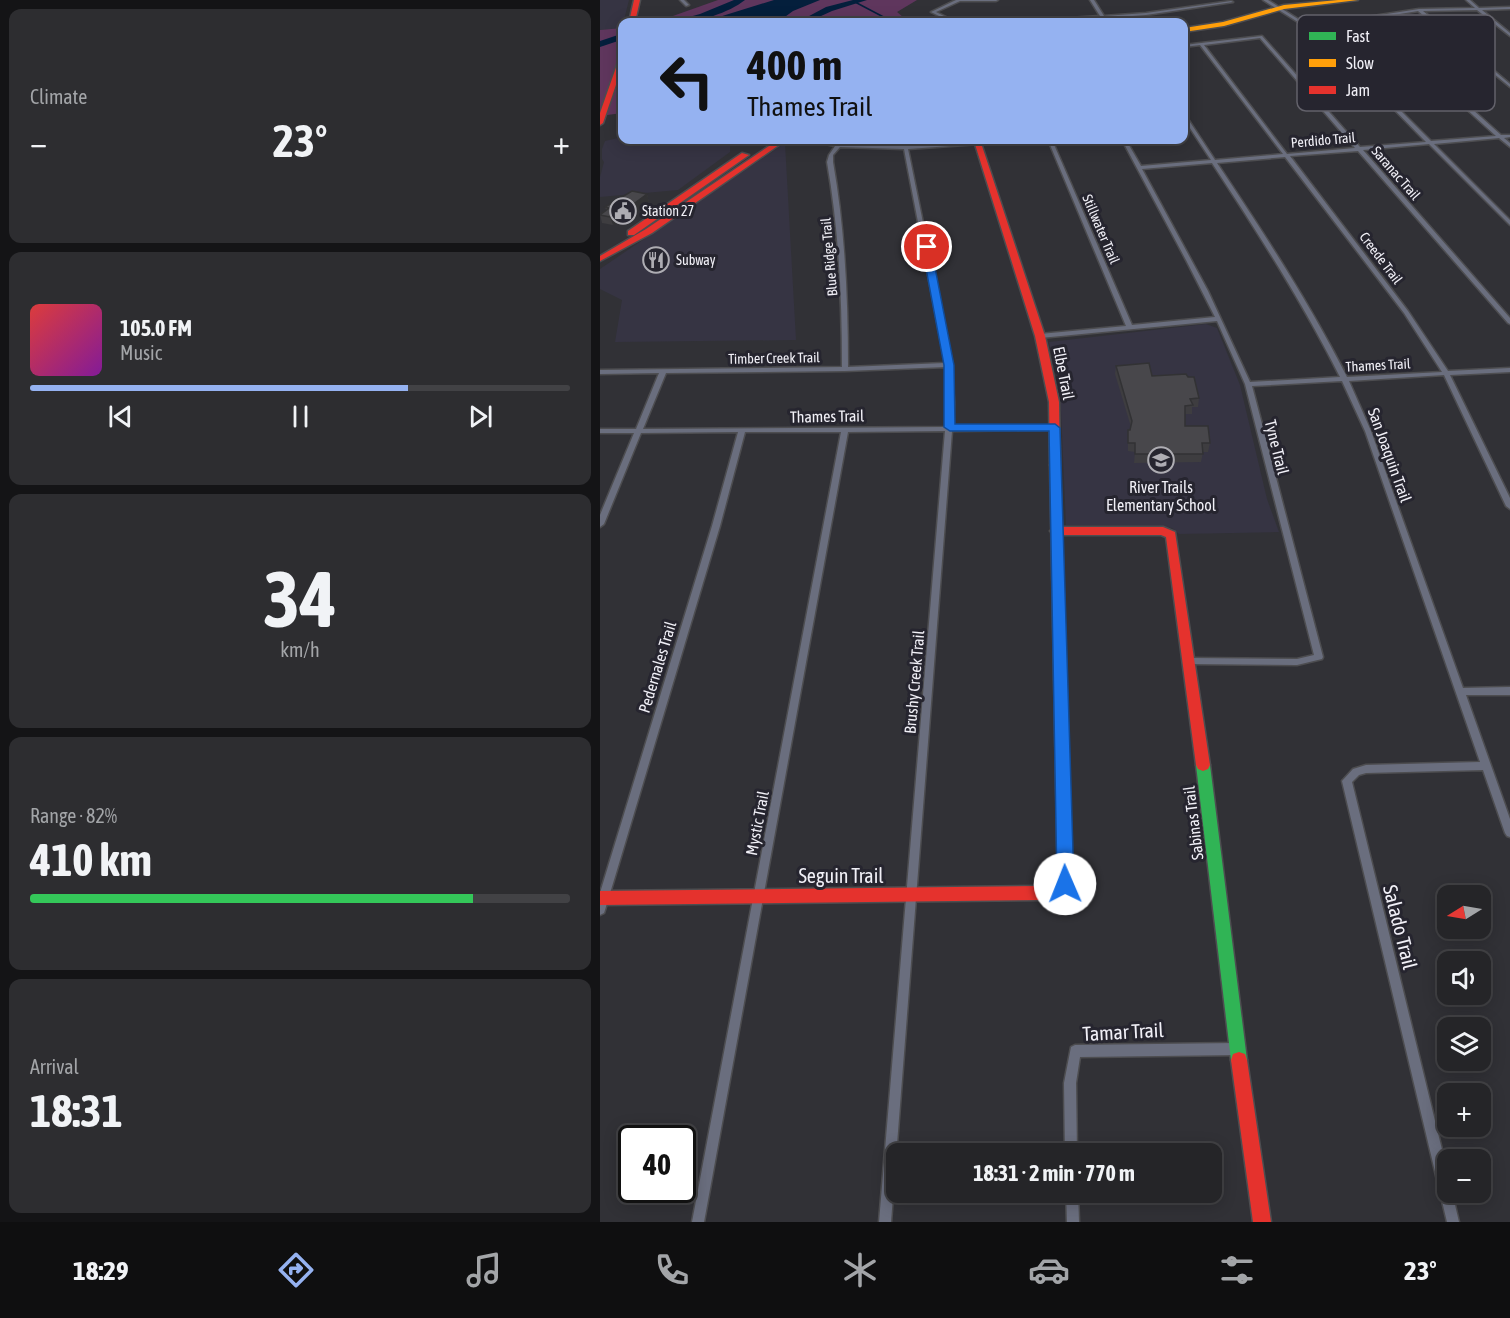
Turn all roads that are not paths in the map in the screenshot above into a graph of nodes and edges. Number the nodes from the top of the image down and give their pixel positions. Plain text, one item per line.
1 (637, 0) edge
2 (682, 0) edge
3 (958, 0) edge
4 (996, 0) edge
5 (1092, 0) edge
6 (1265, 0) edge
7 (1355, 0) edge
8 (1468, 0) edge
9 (1230, 1) edge
10 (687, 5) dead end
11 (1275, 8) junction
12 (1510, 8) edge
13 (1477, 9) junction
14 (1419, 10) junction
15 (1385, 15) edge
16 (1425, 15) edge
17 (1485, 15) edge
18 (1103, 17) junction
19 (633, 18) edge
20 (945, 18) edge
21 (1087, 18) edge
22 (1297, 20) edge
23 (1495, 23) edge
24 (1188, 29) edge
25 (1510, 35) edge
26 (1202, 44) junction
27 (1188, 46) edge
28 (618, 71) edge
29 (1495, 73) edge
30 (1297, 78) edge
31 (1510, 86) edge
32 (1326, 111) edge
33 (1399, 111) edge
34 (1471, 111) edge
35 (1188, 122) edge
36 (600, 123) edge
37 (1499, 136) junction
38 (1510, 136) edge
39 (1430, 142) junction
40 (762, 144) edge
41 (776, 144) edge
42 (828, 144) edge
43 (965, 144) edge
44 (977, 144) edge
45 (1052, 144) edge
46 (1126, 144) edge
47 (838, 146) junction
48 (1510, 146) edge
49 (1359, 148) junction
50 (906, 149) junction
51 (1287, 155) junction
52 (735, 162) junction
53 (1213, 162) junction
54 (1139, 168) junction
55 (688, 204) junction
56 (667, 213) junction
57 (1510, 223) edge
58 (600, 251) edge
59 (600, 259) edge
60 (1218, 319) junction
61 (1510, 322) edge
62 (1130, 328) junction
63 (1040, 336) junction
64 (949, 365) junction
65 (845, 369) junction
66 (1510, 370) edge
67 (600, 372) edge
68 (663, 372) junction
69 (1446, 373) junction
70 (1347, 378) junction
71 (1248, 384) junction
72 (950, 427) junction
73 (1055, 428) junction
74 (845, 429) junction
75 (640, 430) junction
76 (600, 431) edge
77 (742, 431) junction
78 (600, 499) edge
79 (610, 500) junction
80 (1510, 506) edge
81 (600, 524) edge
82 (1056, 531) junction
83 (1190, 661) junction
84 (1510, 691) edge
85 (1460, 692) junction
86 (1486, 766) junction
87 (1510, 833) edge
88 (1066, 870) joint
89 (912, 895) junction
90 (759, 896) junction
91 (602, 898) edge
92 (600, 910) edge
93 (1237, 1049) junction
94 (1071, 1143) edge
95 (1072, 1203) edge
96 (698, 1222) edge
97 (885, 1222) edge
98 (1073, 1222) edge
99 (1262, 1222) edge
100 (1452, 1222) edge

1 - 19 street
2 - 10 street
3 - 4 street
3 - 20 street
5 - 18 street
6 - 11 street
7 - 11 street
8 - 13 street
9 - 18 street
11 - 22 street
11 - 24 street
12 - 13 street
13 - 14 street
13 - 17 street
14 - 15 street
14 - 16 street
18 - 21 street
23 - 25 street
26 - 27 street
26 - 30 street, Saranac Trail
26 - 51 street, Creede Trail
28 - 36 street
29 - 31 street
32 - 49 street, Saranac Trail
33 - 39 street
34 - 37 street
35 - 53 street, San Joaquin Trail
37 - 38 street, Perdido Trail
37 - 39 street, Perdido Trail
37 - 48 street
39 - 49 street, Perdido Trail
39 - 57 street
40 - 52 street
41 - 55 street
42 - 47 street
43 - 50 street
44 - 63 street, Elbe Trail
45 - 62 street, Stillwater Trail
46 - 54 street, Tyne Trail
47 - 50 street
47 - 65 street, Blue Ridge Trail
49 - 51 street, Perdido Trail
49 - 61 street, Saranac Trail
50 - 64 street, Brushy Creek Trail
51 - 53 street, Perdido Trail
51 - 69 street, Creede Trail
52 - 55 street
52 - 56 street
53 - 54 street, Perdido Trail
53 - 70 street, San Joaquin Trail
54 - 60 street, Tyne Trail
55 - 56 street
56 - 58 street
56 - 59 street
60 - 62 street
60 - 71 street, Tyne Trail
62 - 63 street
63 - 73 street, Elbe Trail
64 - 65 street, Timber Creek Trail
64 - 72 street, Brushy Creek Trail
65 - 68 street, Timber Creek Trail
66 - 69 street, Thames Trail
67 - 68 street, Timber Creek Trail
68 - 75 street
69 - 70 street, Thames Trail
69 - 80 street, Creede Trail
70 - 71 street, Thames Trail
70 - 85 street, San Joaquin Trail
71 - 83 street, Tyne Trail
72 - 73 street, Thames Trail
72 - 74 street, Thames Trail
72 - 89 street, Brushy Creek Trail
73 - 82 street, Elbe Trail
74 - 77 street, Thames Trail
74 - 90 street, Mystic Trail
75 - 76 street, Thames Trail
75 - 77 street, Thames Trail
75 - 79 street
77 - 91 street, Pedernales Trail
78 - 79 street
79 - 81 street
82 - 83 street, Sabinas Trail
82 - 88 street, Elbe Trail
83 - 93 street, Sabinas Trail
84 - 85 street
85 - 86 street, San Joaquin Trail
86 - 87 street, San Joaquin Trail
86 - 100 street, Salado Trail
88 - 89 street, Seguin Trail
89 - 90 street, Seguin Trail
89 - 97 street, Brushy Creek Trail
90 - 91 street, Seguin Trail
90 - 96 street, Mystic Trail
91 - 92 street, Pedernales Trail
93 - 94 street, Tamar Trail
93 - 99 street, Sabinas Trail
95 - 98 street

